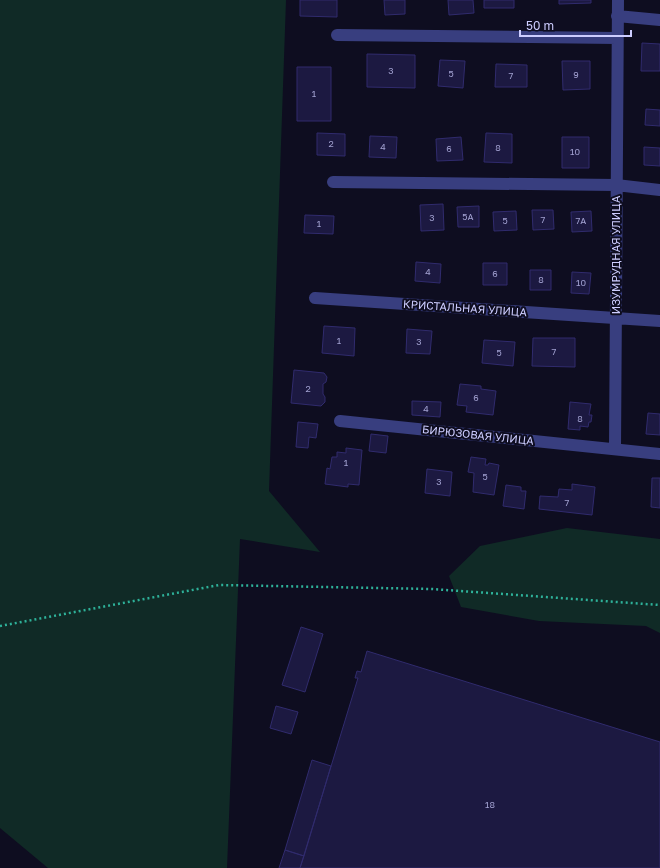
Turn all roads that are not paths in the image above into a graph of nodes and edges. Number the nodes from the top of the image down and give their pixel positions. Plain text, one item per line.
1 (618, 0) edge
2 (617, 16) junction
3 (660, 20) edge
4 (337, 36) dead end
5 (617, 38) junction
6 (332, 182) dead end
7 (616, 186) junction
8 (660, 190) edge
9 (315, 298) dead end
10 (616, 318) junction
11 (660, 321) edge
12 (340, 420) dead end
13 (615, 449) junction
14 (660, 454) edge

1 - 2 street, ИЗУМРУДНАЯ УЛИЦА
2 - 3 street
2 - 5 street, ИЗУМРУДНАЯ УЛИЦА
4 - 5 street
5 - 7 street, ИЗУМРУДНАЯ УЛИЦА
6 - 7 street
7 - 8 street
7 - 10 street, ИЗУМРУДНАЯ УЛИЦА
9 - 10 street, КРИСТАЛЬНАЯ УЛИЦА
10 - 11 street, КРИСТАЛЬНАЯ УЛИЦА
10 - 13 street, ИЗУМРУДНАЯ УЛИЦА
12 - 13 street, БИРЮЗОВАЯ УЛИЦА
13 - 14 street

